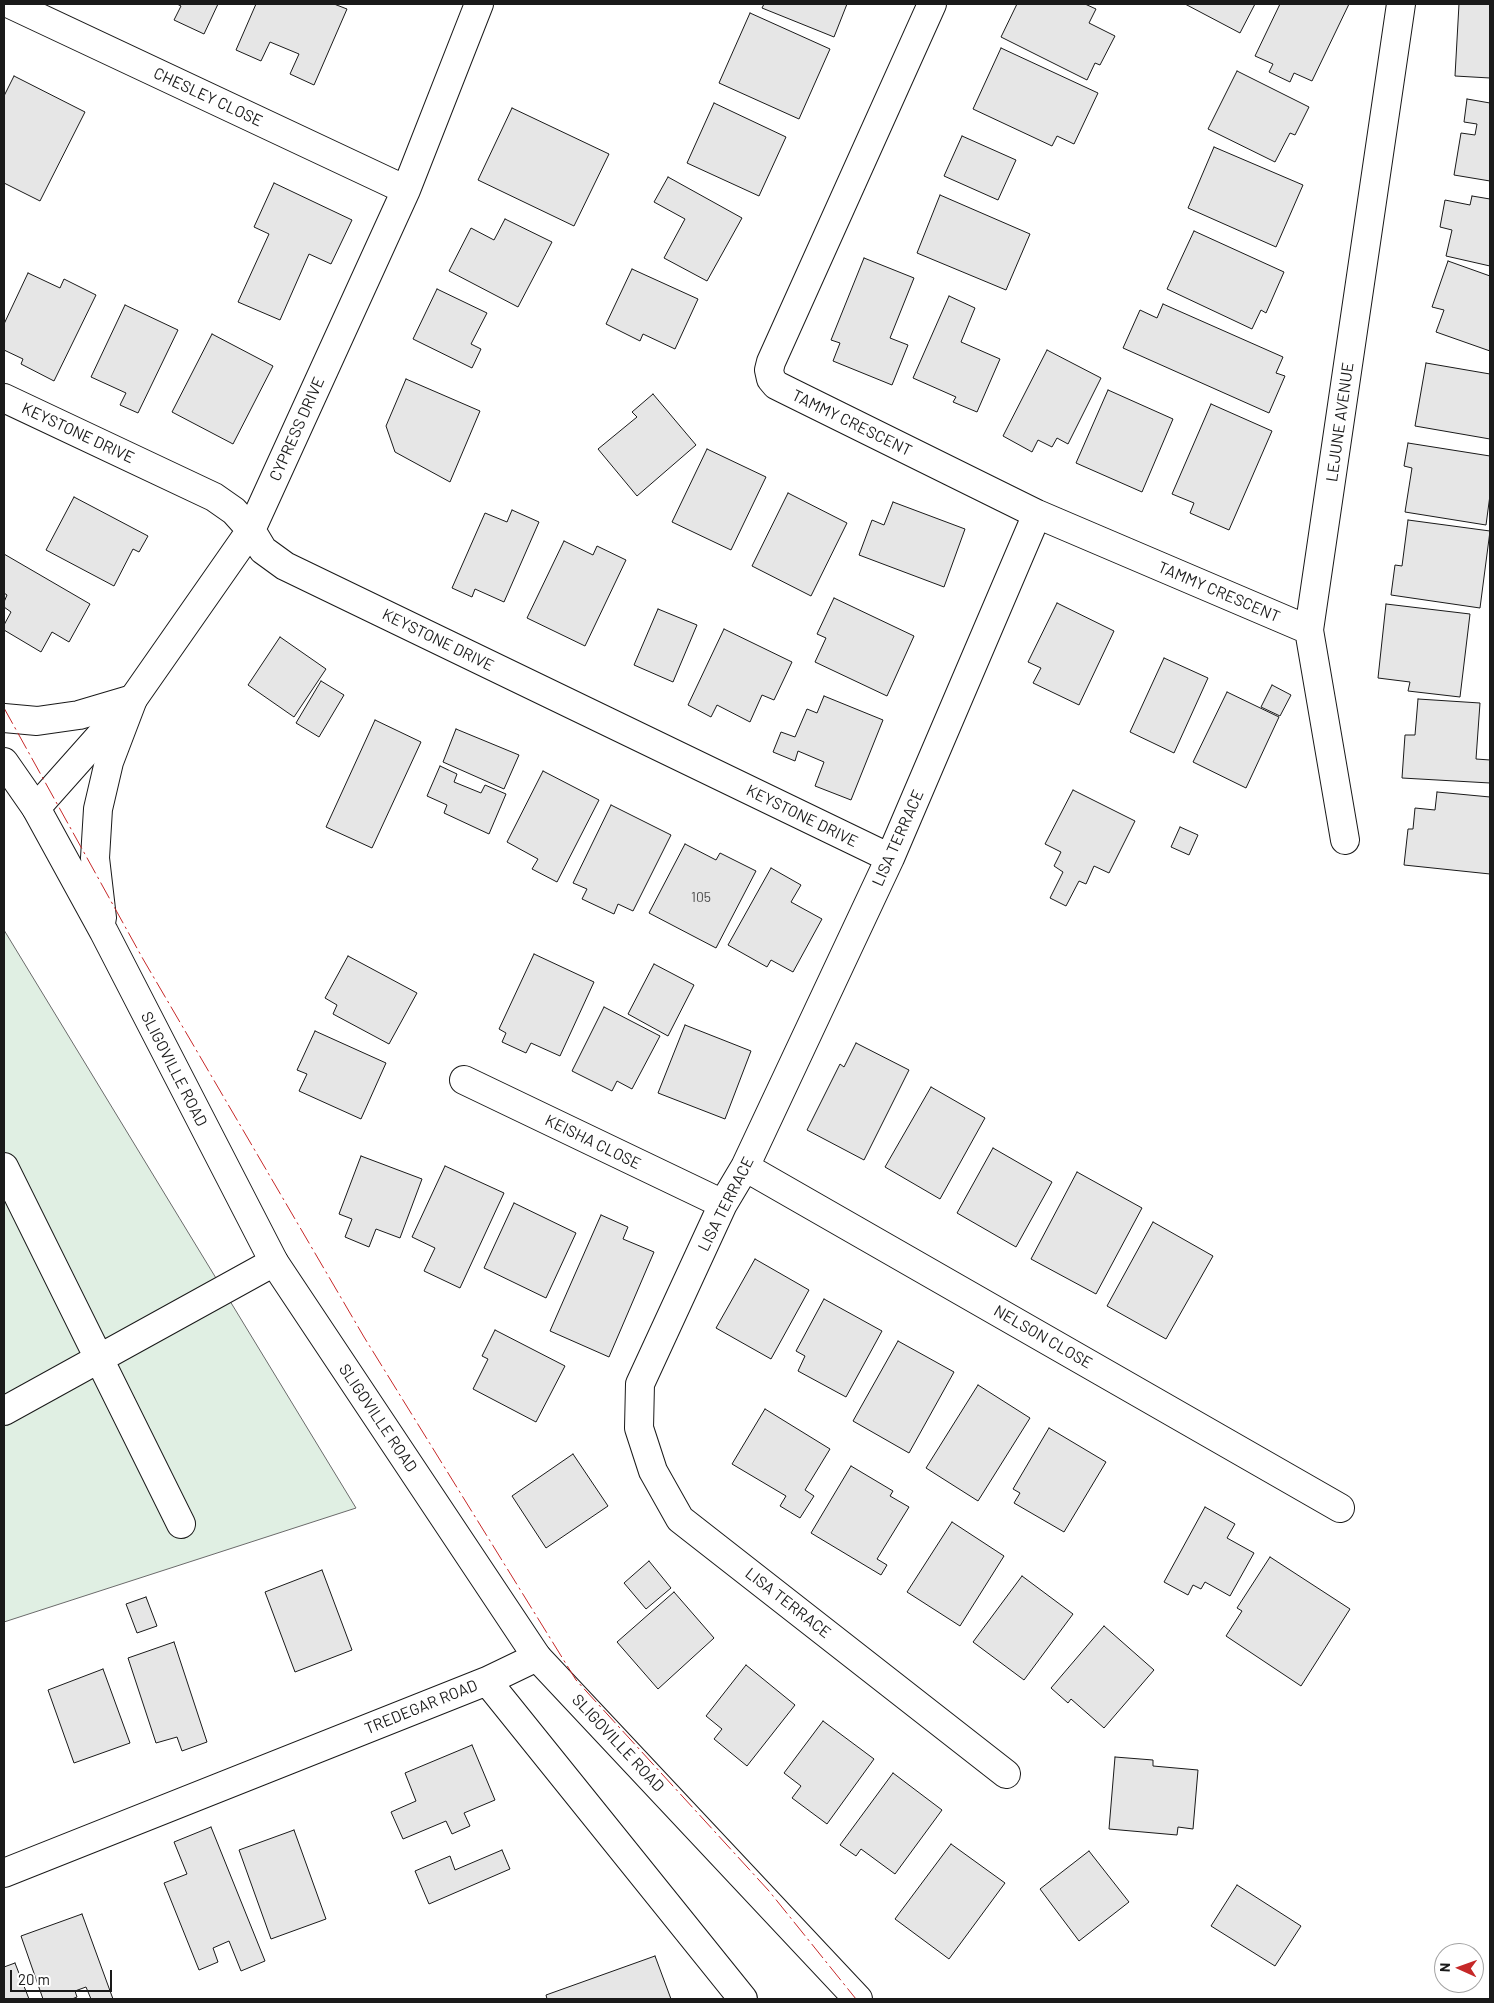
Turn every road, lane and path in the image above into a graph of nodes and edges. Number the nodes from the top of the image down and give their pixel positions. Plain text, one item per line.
1 (10, 4) edge
2 (478, 4) edge
3 (932, 4) edge
4 (1401, 4) edge
5 (406, 190) junction
6 (4, 398) edge
7 (1037, 514) junction
8 (251, 530) junction
9 (1309, 630) junction
10 (133, 698) junction
11 (4, 718) edge
12 (4, 762) edge
13 (36, 808) junction
14 (1345, 840) dead end
15 (890, 858) junction
16 (104, 932) junction
17 (464, 1080) dead end
18 (4, 1167) edge
19 (745, 1167) junction
20 (723, 1204) junction
21 (274, 1262) junction
22 (99, 1359) junction
23 (4, 1411) edge
24 (1340, 1508) dead end
25 (181, 1524) dead end
26 (537, 1657) junction
27 (487, 1682) junction
28 (1006, 1774) dead end
29 (4, 1873) edge
30 (743, 1999) edge
31 (858, 1999) edge

1 - 5 street, CHESLEY CLOSE
2 - 5 street, CYPRESS DRIVE
3 - 7 street, TAMMY CRESCENT
4 - 9 street, LEJUNE AVENUE
5 - 8 street, CYPRESS DRIVE
6 - 8 street, KEYSTONE DRIVE
7 - 9 street, TAMMY CRESCENT
7 - 15 street, LISA TERRACE
8 - 10 street, CYPRESS DRIVE
8 - 15 street, KEYSTONE DRIVE
9 - 14 street, LEJUNE AVENUE
10 - 11 street
10 - 13 street, CYPRESS DRIVE
10 - 16 street
12 - 13 street, SLIGOVILLE ROAD
13 - 16 street, SLIGOVILLE ROAD
15 - 19 street, LISA TERRACE
16 - 21 street, SLIGOVILLE ROAD
17 - 20 street, KEISHA CLOSE
18 - 22 street
19 - 20 street, LISA TERRACE
19 - 24 street, NELSON CLOSE
20 - 28 street, LISA TERRACE
21 - 22 street
21 - 26 street, SLIGOVILLE ROAD
22 - 23 street
22 - 25 street
26 - 27 street
26 - 31 street, SLIGOVILLE ROAD
27 - 29 street, TREDEGAR ROAD
27 - 30 street, TREDEGAR ROAD

